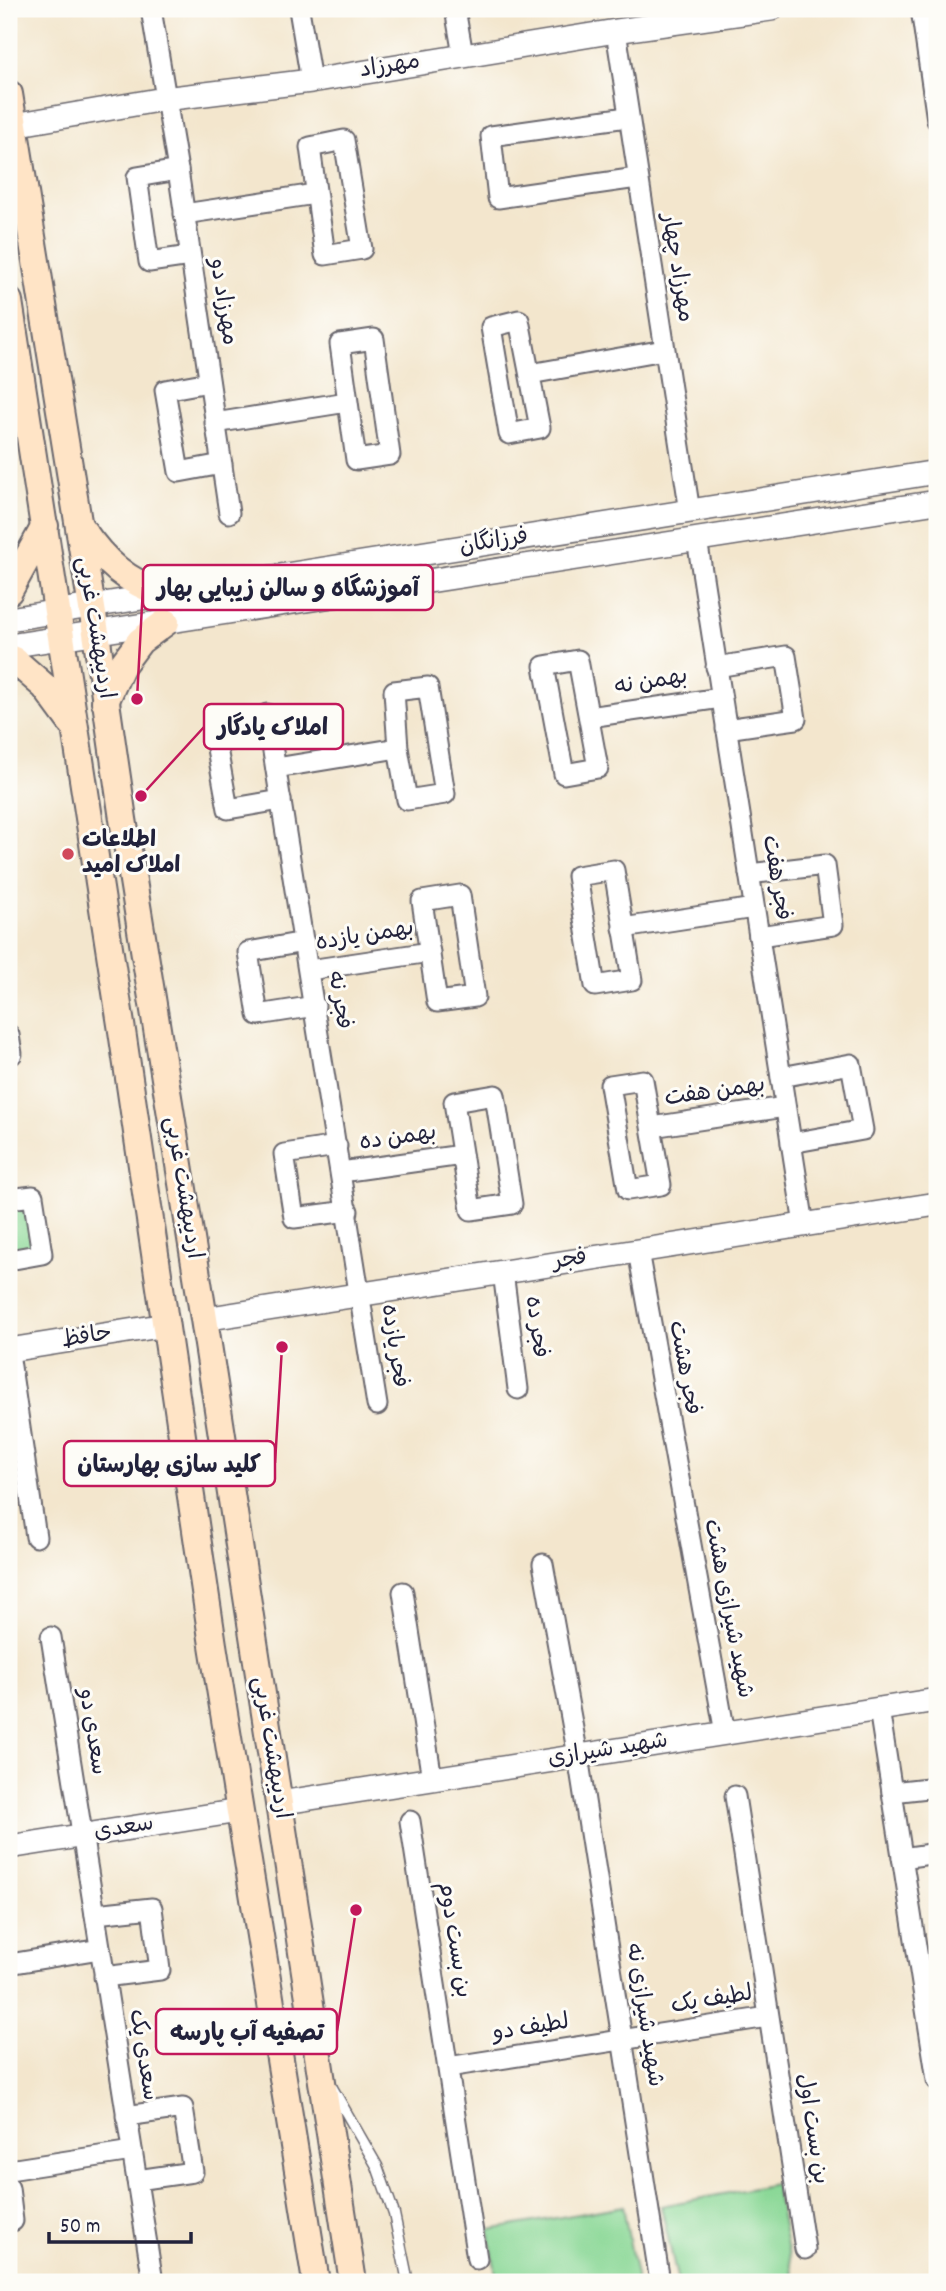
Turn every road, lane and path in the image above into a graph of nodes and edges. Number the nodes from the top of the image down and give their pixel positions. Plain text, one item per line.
1 (151, 9) edge
2 (299, 9) edge
3 (455, 9) edge
4 (768, 9) edge
5 (921, 9) edge
6 (616, 31) junction
7 (463, 55) junction
8 (934, 69) edge
9 (311, 80) junction
10 (9, 94) edge
11 (164, 99) junction
12 (937, 115) edge
13 (627, 117) junction
14 (14, 125) junction
15 (178, 170) junction
16 (637, 178) junction
17 (315, 194) junction
18 (184, 214) junction
19 (190, 256) junction
20 (9, 301) edge
21 (664, 350) junction
22 (530, 374) junction
23 (209, 382) junction
24 (348, 402) junction
25 (215, 423) junction
26 (222, 464) junction
27 (937, 472) edge
28 (937, 502) edge
29 (690, 512) junction
30 (229, 513) dead end
31 (78, 523) junction
32 (45, 526) junction
33 (697, 539) junction
34 (9, 591) edge
35 (165, 595) junction
36 (92, 606) junction
37 (57, 611) junction
38 (9, 619) edge
39 (166, 622) junction
40 (96, 632) junction
41 (60, 638) junction
42 (9, 646) edge
43 (9, 658) edge
44 (716, 667) junction
45 (721, 698) junction
46 (105, 702) junction
47 (589, 717) junction
48 (74, 727) junction
49 (726, 729) junction
50 (398, 748) junction
51 (276, 768) junction
52 (281, 800) junction
53 (749, 874) junction
54 (754, 908) junction
55 (624, 928) junction
56 (759, 936) junction
57 (304, 942) junction
58 (430, 952) junction
59 (309, 971) junction
60 (314, 1006) junction
61 (9, 1035) edge
62 (9, 1055) edge
63 (781, 1077) junction
64 (785, 1107) junction
65 (652, 1127) junction
66 (791, 1143) junction
67 (337, 1146) junction
68 (462, 1155) junction
69 (341, 1172) junction
70 (9, 1199) edge
71 (937, 1204) edge
72 (348, 1211) junction
73 (804, 1225) junction
74 (638, 1251) junction
75 (9, 1259) edge
76 (503, 1272) junction
77 (361, 1294) junction
78 (204, 1319) junction
79 (166, 1325) junction
80 (9, 1352) edge
81 (518, 1389) dead end
82 (377, 1405) dead end
83 (680, 1493) joint
84 (37, 1537) dead end
85 (543, 1564) dead end
86 (403, 1592) dead end
87 (51, 1637) dead end
88 (937, 1700) edge
89 (879, 1709) junction
90 (725, 1733) junction
91 (578, 1756) junction
92 (432, 1779) junction
93 (937, 1787) edge
94 (892, 1792) junction
95 (735, 1796) dead end
96 (279, 1803) junction
97 (239, 1811) junction
98 (410, 1821) dead end
99 (82, 1836) junction
100 (9, 1847) edge
101 (937, 1853) edge
102 (902, 1858) junction
103 (94, 1914) junction
104 (100, 1949) junction
105 (9, 1964) edge
106 (104, 1978) junction
107 (931, 1999) edge
108 (768, 2017) junction
109 (622, 2040) junction
110 (935, 2056) edge
111 (319, 2066) junction
112 (448, 2067) junction
113 (937, 2080) edge
114 (126, 2116) junction
115 (132, 2151) junction
116 (9, 2170) edge
117 (137, 2180) junction
118 (9, 2188) edge
119 (9, 2221) edge
120 (805, 2249) dead end
121 (477, 2259) dead end
122 (153, 2282) edge
123 (316, 2282) edge
124 (353, 2282) edge
125 (408, 2282) edge
126 (660, 2282) edge

1 - 11 street, مهرزاد دو
2 - 9 street
3 - 7 street
4 - 6 street, مهرزاد
5 - 8 street
6 - 7 street, مهرزاد
6 - 13 street, مهرزاد چهار
7 - 9 street, مهرزاد
8 - 12 street
9 - 11 street, مهرزاد
10 - 14 main road, اردیبهشت غربی
11 - 14 street, مهرزاد
11 - 15 street, مهرزاد دو
13 - 16 street, مهرزاد چهار
13 - 16 street
14 - 31 main road, اردیبهشت غربی
15 - 18 street, مهرزاد دو
15 - 19 street
16 - 21 street, مهرزاد چهار
17 - 17 street
17 - 18 street
18 - 19 street, مهرزاد دو
19 - 23 street, مهرزاد دو
20 - 32 main road, اردیبهشت غربی
21 - 22 street
21 - 29 street, مهرزاد چهار
22 - 22 street
23 - 25 street, مهرزاد دو
23 - 26 street
24 - 24 street
24 - 25 street
25 - 26 street, مهرزاد دو
26 - 30 street, مهرزاد دو
27 - 29 street, فرزانگان
28 - 33 street, فرزانگان
29 - 35 street, فرزانگان
31 - 35 main road
31 - 36 main road, اردیبهشت غربی
32 - 34 main road
32 - 37 main road, اردیبهشت غربی
33 - 39 street, فرزانگان
33 - 44 street, فجر هفت
35 - 36 street, فرزانگان
36 - 37 street, فرزانگان
36 - 40 main road, اردیبهشت غربی
37 - 38 street, فرزانگان
37 - 41 main road, اردیبهشت غربی
39 - 40 street, فرزانگان
39 - 46 main road
40 - 41 street, فرزانگان
40 - 46 main road, اردیبهشت غربی
41 - 42 street, فرزانگان
41 - 48 main road, اردیبهشت غربی
43 - 48 main road
44 - 45 street, فجر هفت
44 - 49 street
45 - 47 street, بهمن نه
45 - 49 street, فجر هفت
46 - 78 main road, اردیبهشت غربی
47 - 47 street
48 - 79 main road, اردیبهشت غربی
49 - 53 street, فجر هفت
50 - 50 street
50 - 51 street
51 - 52 street, فجر نه
51 - 52 street, فجر نه
52 - 57 street, فجر نه
53 - 54 street, فجر هفت
53 - 56 street
54 - 55 street
54 - 56 street, فجر هفت
55 - 55 street
56 - 63 street, فجر هفت
57 - 59 street, فجر نه
57 - 60 street
58 - 58 street
58 - 59 street, بهمن یازده
59 - 60 street, فجر نه
60 - 67 street, فجر نه
61 - 62 street
63 - 64 street, فجر هفت
63 - 66 street
64 - 65 street, بهمن هفت
64 - 66 street, فجر هفت
65 - 65 street
66 - 73 street, فجر هفت
67 - 69 street, فجر نه
67 - 72 street
68 - 68 street
68 - 69 street, بهمن ده
69 - 72 street, فجر نه
70 - 75 street
71 - 73 street, فجر
72 - 77 street, فجر نه
73 - 74 street, فجر
74 - 76 street, فجر
74 - 83 street, فجر هشت
76 - 77 street, فجر
76 - 81 street, فجر ده
77 - 78 street, فجر
77 - 82 street, فجر یازده
78 - 96 main road, اردیبهشت غربی
79 - 80 street, حافظ
79 - 97 main road, اردیبهشت غربی
80 - 84 street
83 - 90 street, شهید شیرازی هشت
85 - 91 street, شهید شیرازی نه
86 - 92 street
87 - 99 street, سعدی دو
88 - 89 street, شهید شیرازی
89 - 90 street, شهید شیرازی
89 - 94 street
90 - 91 street, شهید شیرازی
91 - 92 street, شهید شیرازی
91 - 109 street, شهید شیرازی نه
92 - 96 street, شهید شیرازی
93 - 94 street
94 - 102 street
95 - 108 street
96 - 111 main road, اردیبهشت غربی
97 - 99 street, سعدی
97 - 123 main road, اردیبهشت غربی
98 - 112 street, بن بست دوم
99 - 100 street, سعدی
99 - 103 street, سعدی یک
101 - 102 street
102 - 107 street
103 - 104 street, سعدی یک
103 - 106 street
104 - 105 street
104 - 106 street, سعدی یک
106 - 114 street, سعدی یک
107 - 110 street
108 - 109 street, لطیف یک
108 - 120 street, بن بست اول
109 - 112 street, لطیف دو
109 - 126 street, شهید شیرازی نه
110 - 113 street
111 - 124 main road, اردیبهشت غربی
111 - 125 lane
112 - 121 street
114 - 115 street, سعدی یک
114 - 117 street
115 - 116 street
115 - 117 street, سعدی یک
117 - 122 street, سعدی یک
118 - 119 street

